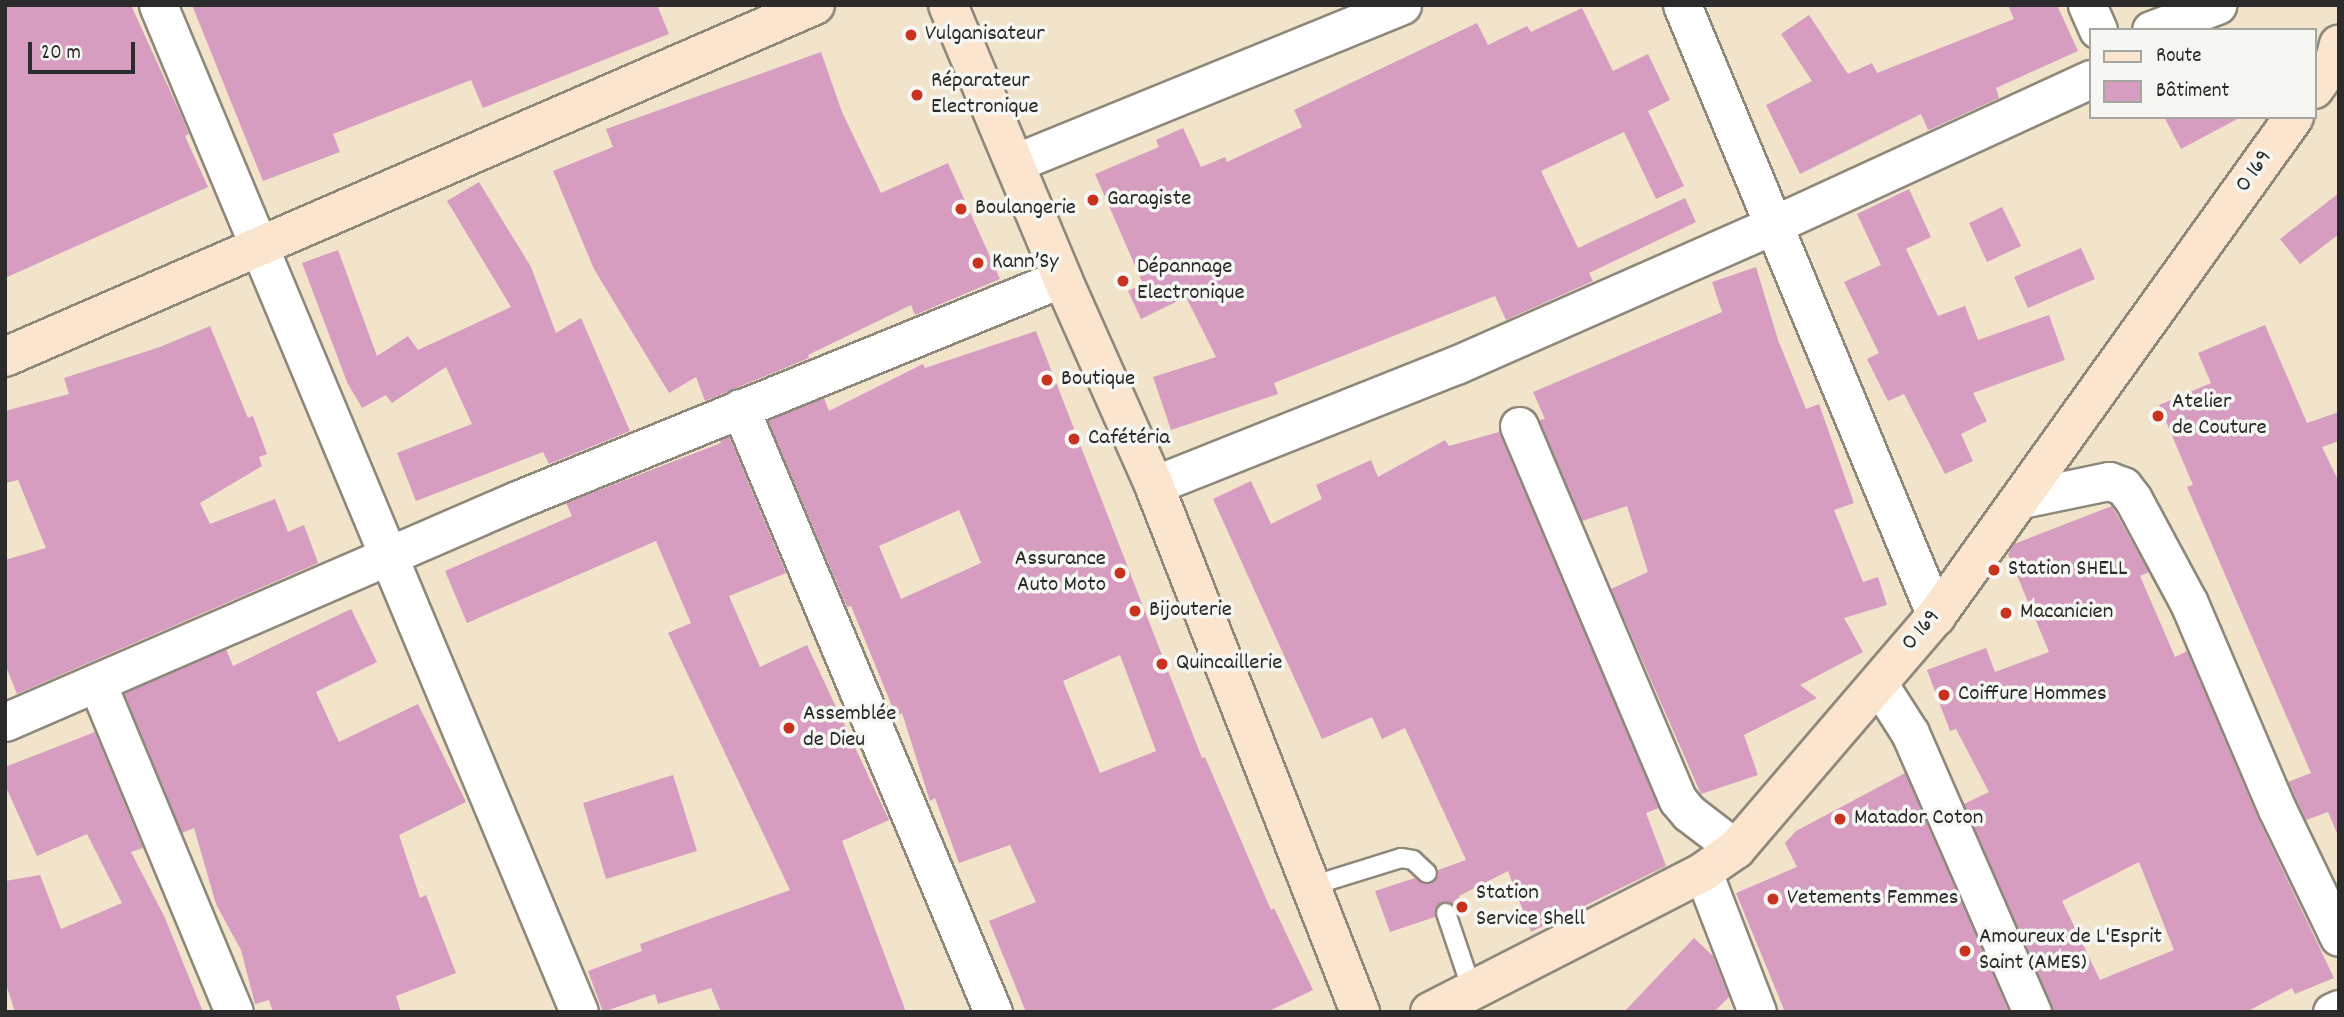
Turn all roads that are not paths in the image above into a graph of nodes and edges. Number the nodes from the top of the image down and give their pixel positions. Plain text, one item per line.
1 (158, 5) edge
2 (815, 5) edge
3 (948, 5) edge
4 (1402, 5) edge
5 (1682, 5) edge
6 (2087, 5) edge
7 (2217, 5) edge
8 (1338, 18) edge
9 (2097, 28) edge
10 (2156, 28) edge
11 (2339, 44) edge
12 (2088, 80) edge
13 (2316, 86) edge
14 (2293, 119) edge
15 (1015, 163) junction
16 (1773, 225) junction
17 (258, 247) junction
18 (1062, 278) junction
19 (5, 357) edge
20 (740, 408) junction
21 (1519, 426) dead end
22 (1154, 485) junction
23 (2022, 499) junction
24 (387, 556) junction
25 (1936, 616) junction
26 (97, 683) junction
27 (1878, 683) junction
28 (5, 722) edge
29 (1736, 849) junction
30 (1703, 872) junction
31 (1427, 873) dead end
32 (1311, 886) junction
33 (1446, 913) dead end
34 (2339, 937) edge
35 (1472, 990) junction
36 (2339, 1009) edge
37 (234, 1012) edge
38 (579, 1012) edge
39 (993, 1012) edge
40 (1360, 1012) edge
41 (1430, 1012) edge
42 (1758, 1012) edge
43 (2032, 1012) edge
44 (2332, 1012) edge

1 - 17 street
2 - 17 street
3 - 15 street
4 - 8 street
5 - 16 street
6 - 9 street
7 - 10 street
8 - 15 street
11 - 13 street
12 - 16 street
14 - 23 street, O 169
15 - 18 street
16 - 22 street
16 - 25 street
17 - 19 street
17 - 24 street
18 - 20 street
18 - 22 street
20 - 24 street
20 - 39 street
21 - 29 street
22 - 32 street
23 - 25 street, O 169
23 - 34 street
24 - 26 street
24 - 38 street
25 - 27 street, O 169
26 - 28 street
26 - 37 street
27 - 29 street, O 169
27 - 43 street
29 - 30 street, O 169
30 - 35 street, O 169
30 - 42 street
31 - 32 lane
32 - 40 street
33 - 35 lane
35 - 41 street, O 169
36 - 44 street

